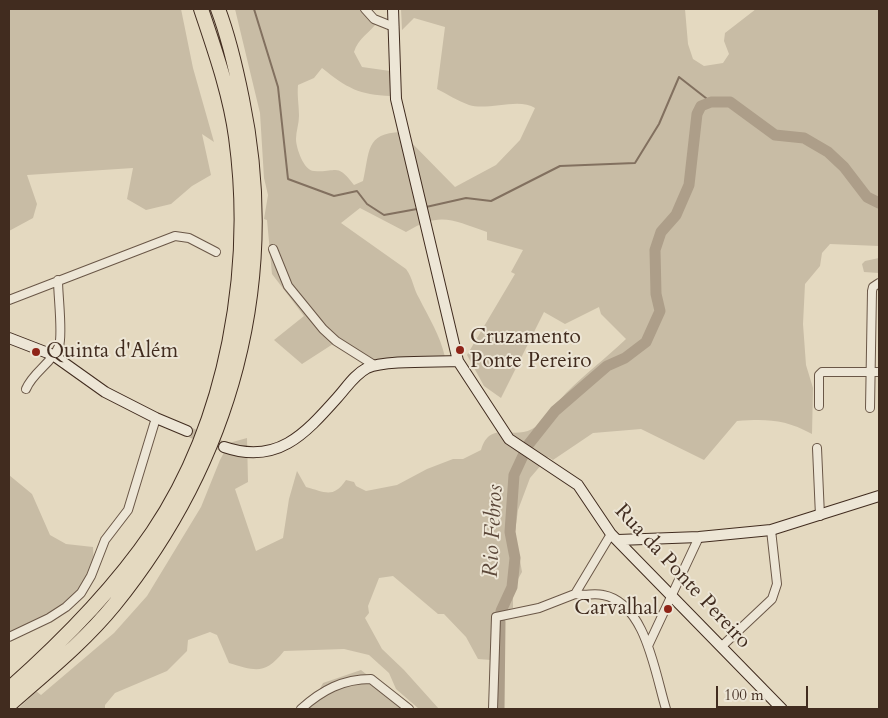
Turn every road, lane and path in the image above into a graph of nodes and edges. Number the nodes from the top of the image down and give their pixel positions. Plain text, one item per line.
1 (201, 9) edge
2 (218, 9) edge
3 (365, 9) edge
4 (393, 9) edge
5 (394, 27) junction
6 (272, 249) dead end
7 (216, 252) dead end
8 (58, 280) junction
9 (879, 283) edge
10 (9, 300) edge
11 (9, 338) edge
12 (53, 355) junction
13 (458, 361) junction
14 (374, 365) junction
15 (870, 372) junction
16 (879, 372) edge
17 (26, 389) dead end
18 (820, 406) dead end
19 (870, 408) dead end
20 (156, 418) junction
21 (187, 431) tunnel mouth
22 (224, 447) tunnel mouth
23 (817, 448) dead end
24 (879, 496) edge
25 (820, 516) junction
26 (771, 530) junction
27 (615, 537) junction
28 (699, 537) junction
29 (575, 594) junction
30 (670, 596) junction
31 (9, 637) edge
32 (648, 646) junction
33 (721, 647) junction
34 (9, 689) edge
35 (9, 705) edge
36 (301, 709) edge
37 (409, 709) edge
38 (493, 709) edge
39 (666, 709) edge
40 (782, 709) edge

1 - 34 highway
2 - 35 highway
3 - 5 street
4 - 5 street, Rua da Ponte Pereiro
5 - 13 street, Rua da Ponte Pereiro
6 - 14 street
7 - 8 street
8 - 10 street
8 - 12 street
9 - 15 street
11 - 12 street
12 - 17 street
12 - 20 street
13 - 14 street
13 - 27 street, Rua da Ponte Pereiro
14 - 22 street
15 - 16 street
15 - 18 street
15 - 19 street
20 - 21 street
20 - 31 street
23 - 25 street
24 - 25 street
25 - 26 street
26 - 28 street
26 - 33 street
27 - 28 street
27 - 29 street
27 - 30 street, Rua da Ponte Pereiro
28 - 30 street
29 - 32 street
29 - 38 street
30 - 32 street
30 - 33 street, Rua da Ponte Pereiro
32 - 39 street
33 - 40 street, Rua da Ponte Pereiro
36 - 37 street

